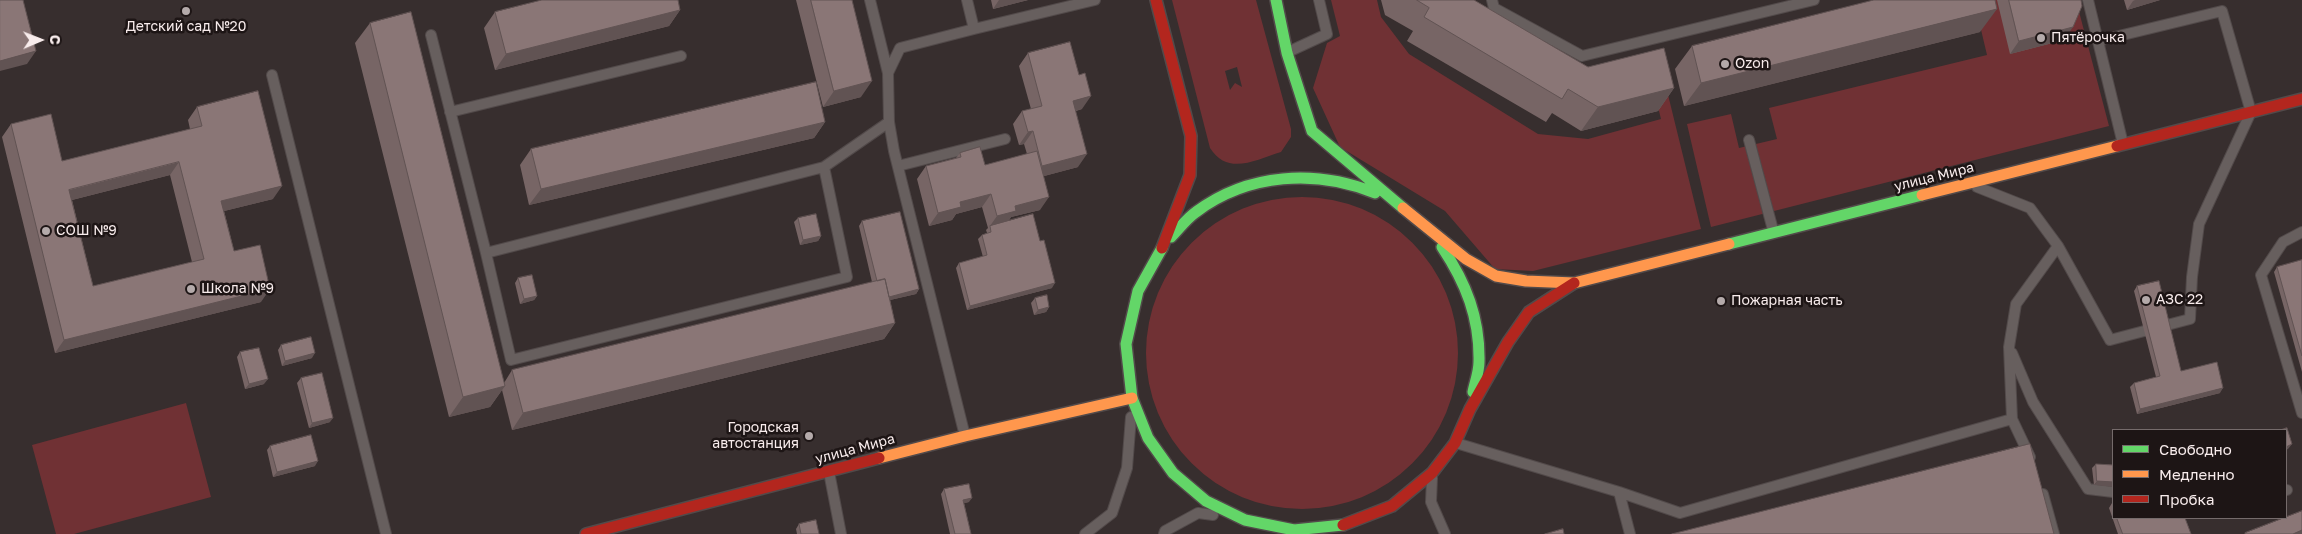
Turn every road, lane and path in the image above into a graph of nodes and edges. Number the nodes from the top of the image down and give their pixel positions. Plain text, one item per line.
1 (870, 0) edge
2 (967, 0) edge
3 (1094, 0) edge
4 (1156, 0) edge
5 (1276, 0) edge
6 (1319, 0) edge
7 (1492, 0) edge
8 (1814, 0) edge
9 (2088, 0) edge
10 (1057, 4) edge
11 (974, 29) junction
12 (431, 35) dead end
13 (2098, 41) junction
14 (1288, 53) junction
15 (681, 56) dead end
16 (888, 72) junction
17 (272, 75) dead end
18 (2302, 99) edge
19 (450, 112) junction
20 (2251, 112) junction
21 (889, 122) junction
22 (1005, 139) dead end
23 (1749, 140) dead end
24 (2123, 145) junction
25 (898, 166) junction
26 (824, 168) junction
27 (1968, 184) junction
28 (1403, 208) junction
29 (2302, 232) edge
30 (1432, 233) junction
31 (1774, 233) junction
32 (1165, 243) junction
33 (2058, 246) junction
34 (486, 253) junction
35 (1574, 283) junction
36 (2009, 347) junction
37 (1132, 398) junction
38 (1470, 409) junction
39 (2302, 413) edge
40 (2012, 419) junction
41 (965, 436) junction
42 (1455, 443) junction
43 (2034, 467) edge
44 (828, 471) junction
45 (1432, 473) junction
46 (2040, 484) edge
47 (1619, 492) junction
48 (2112, 492) edge
49 (1245, 520) junction
50 (1345, 530) edge
51 (386, 534) edge
52 (586, 534) edge
53 (842, 534) edge
54 (1085, 534) edge
55 (1164, 534) edge
56 (1445, 534) edge
57 (1630, 534) edge
58 (2054, 534) edge

1 - 16 lane
2 - 11 lane
3 - 10 lane
4 - 32 main road
5 - 14 main road
6 - 14 lane
7 - 8 lane
9 - 13 lane
10 - 11 lane
11 - 16 lane
12 - 19 lane
13 - 20 lane
13 - 24 lane
14 - 28 main road
15 - 19 lane
16 - 21 lane
17 - 51 lane
18 - 20 main road, улица Мира
19 - 34 lane
20 - 24 main road, улица Мира
20 - 33 lane
21 - 25 lane
21 - 26 lane
22 - 25 lane
23 - 31 lane
24 - 27 main road, улица Мира
25 - 41 lane
26 - 34 lane
26 - 34 lane
27 - 31 main road, улица Мира
27 - 33 lane
28 - 30 main road
28 - 32 main road
29 - 39 lane
30 - 35 main road
30 - 38 main road
31 - 35 main road, улица Мира
32 - 37 main road
33 - 36 lane
35 - 38 main road
36 - 40 lane
36 - 48 lane
37 - 41 main road, улица Мира
37 - 49 main road
37 - 54 lane
38 - 42 main road
40 - 43 lane
40 - 47 lane
41 - 44 main road, улица Мира
42 - 45 main road
42 - 47 lane
44 - 52 main road, улица Мира
44 - 53 lane
45 - 50 main road
45 - 56 lane
46 - 58 lane
47 - 57 lane
49 - 50 main road
49 - 55 lane

